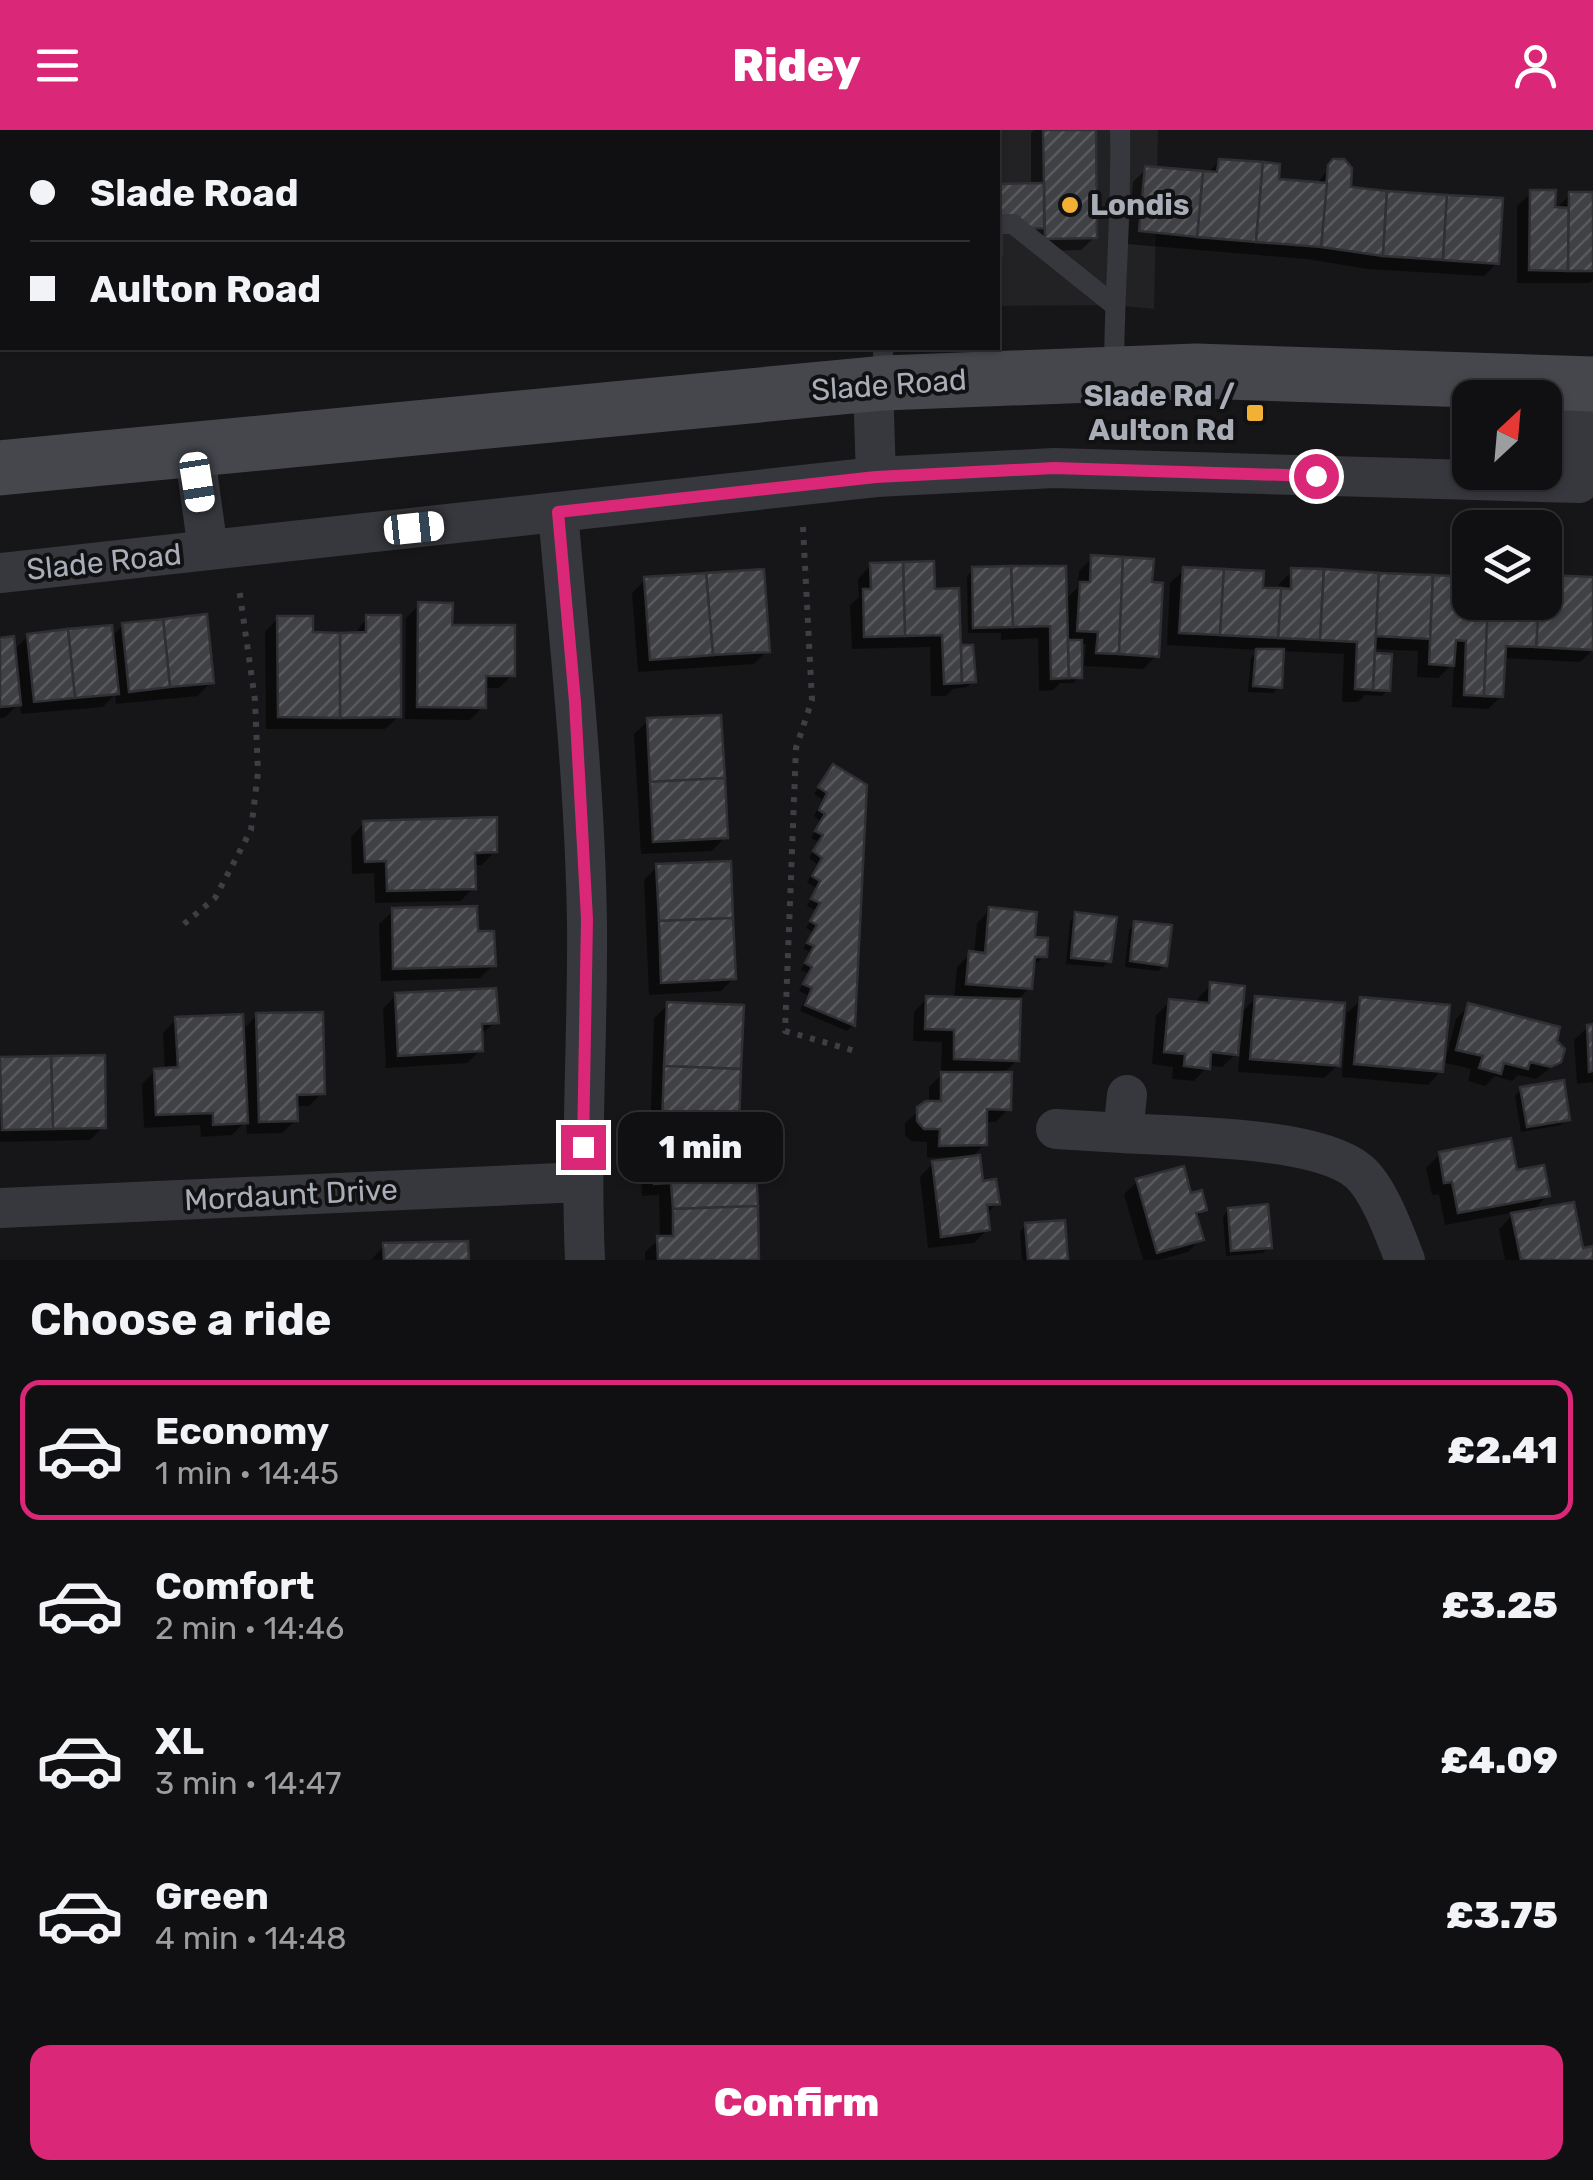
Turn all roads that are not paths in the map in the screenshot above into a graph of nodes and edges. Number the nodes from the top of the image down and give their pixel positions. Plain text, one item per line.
1 (1120, 130) edge
2 (1000, 224) edge
3 (1114, 305) junction
4 (880, 372) edge
5 (1114, 374) junction
6 (1590, 384) edge
7 (194, 450) junction
8 (0, 468) edge
9 (876, 477) junction
10 (558, 512) junction
11 (221, 549) junction
12 (0, 573) edge
13 (1056, 1130) dead end
14 (582, 1182) junction
15 (0, 1208) edge
16 (585, 1260) edge
17 (1406, 1260) edge

1 - 3 lane
2 - 3 lane
3 - 5 lane
4 - 5 main road, Slade Road
4 - 7 main road, Slade Road
4 - 9 street
5 - 6 main road, Slade Road
6 - 9 street, Slade Road
7 - 8 main road, Slade Road
7 - 11 street, Slade Road
9 - 10 street, Slade Road
10 - 11 street, Slade Road
10 - 14 street
11 - 12 street, Slade Road
13 - 17 street
14 - 15 street, Mordaunt Drive
14 - 16 street

